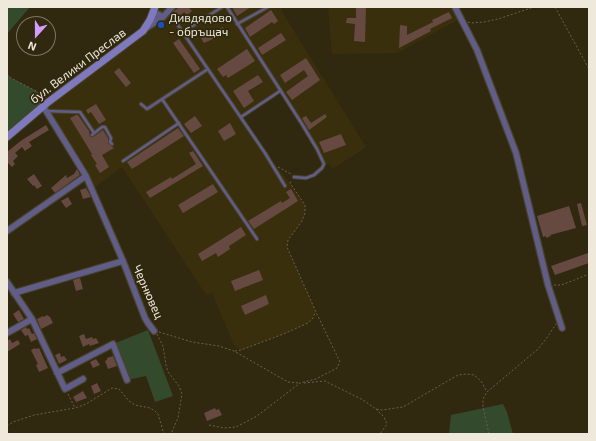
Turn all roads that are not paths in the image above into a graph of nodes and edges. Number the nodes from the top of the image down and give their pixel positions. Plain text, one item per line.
1 (155, 7) edge
2 (222, 7) edge
3 (227, 7) edge
4 (268, 7) edge
5 (455, 7) edge
6 (170, 9) edge
7 (163, 17) junction
8 (150, 20) junction
9 (237, 24) junction
10 (143, 31) junction
11 (183, 32) junction
12 (208, 69) junction
13 (280, 91) junction
14 (162, 99) junction
15 (141, 104) dead end
16 (45, 107) junction
17 (241, 117) junction
18 (179, 123) junction
19 (7, 137) edge
20 (112, 144) dead end
21 (123, 161) dead end
22 (86, 176) junction
23 (294, 177) road end
24 (285, 186) dead end
25 (7, 231) edge
26 (257, 238) dead end
27 (123, 261) junction
28 (7, 282) edge
29 (14, 293) junction
30 (32, 319) junction
31 (562, 328) dead end
32 (154, 331) road end
33 (7, 333) edge
34 (57, 373) junction
35 (84, 379) dead end
36 (127, 380) dead end

1 - 8 main road, бул. Велики Преслав
2 - 11 lane
3 - 9 lane
4 - 9 lane
5 - 31 street
6 - 7 street
6 - 11 lane
7 - 8 street
7 - 10 street
8 - 10 main road, бул. Велики Преслав
9 - 13 lane
10 - 16 main road, бул. Велики Преслав
11 - 12 lane
12 - 14 lane
12 - 17 lane
13 - 17 lane
13 - 23 lane
14 - 15 lane
14 - 18 lane
16 - 19 main road, бул. Велики Преслав
16 - 20 lane
16 - 22 street, Чернювец
17 - 24 lane
18 - 21 lane
18 - 26 lane
22 - 25 street
22 - 27 street, Чернювец
27 - 29 street
27 - 32 street, Чернювец
28 - 29 street
29 - 30 street
30 - 33 street
30 - 34 street
34 - 35 street
34 - 36 street

